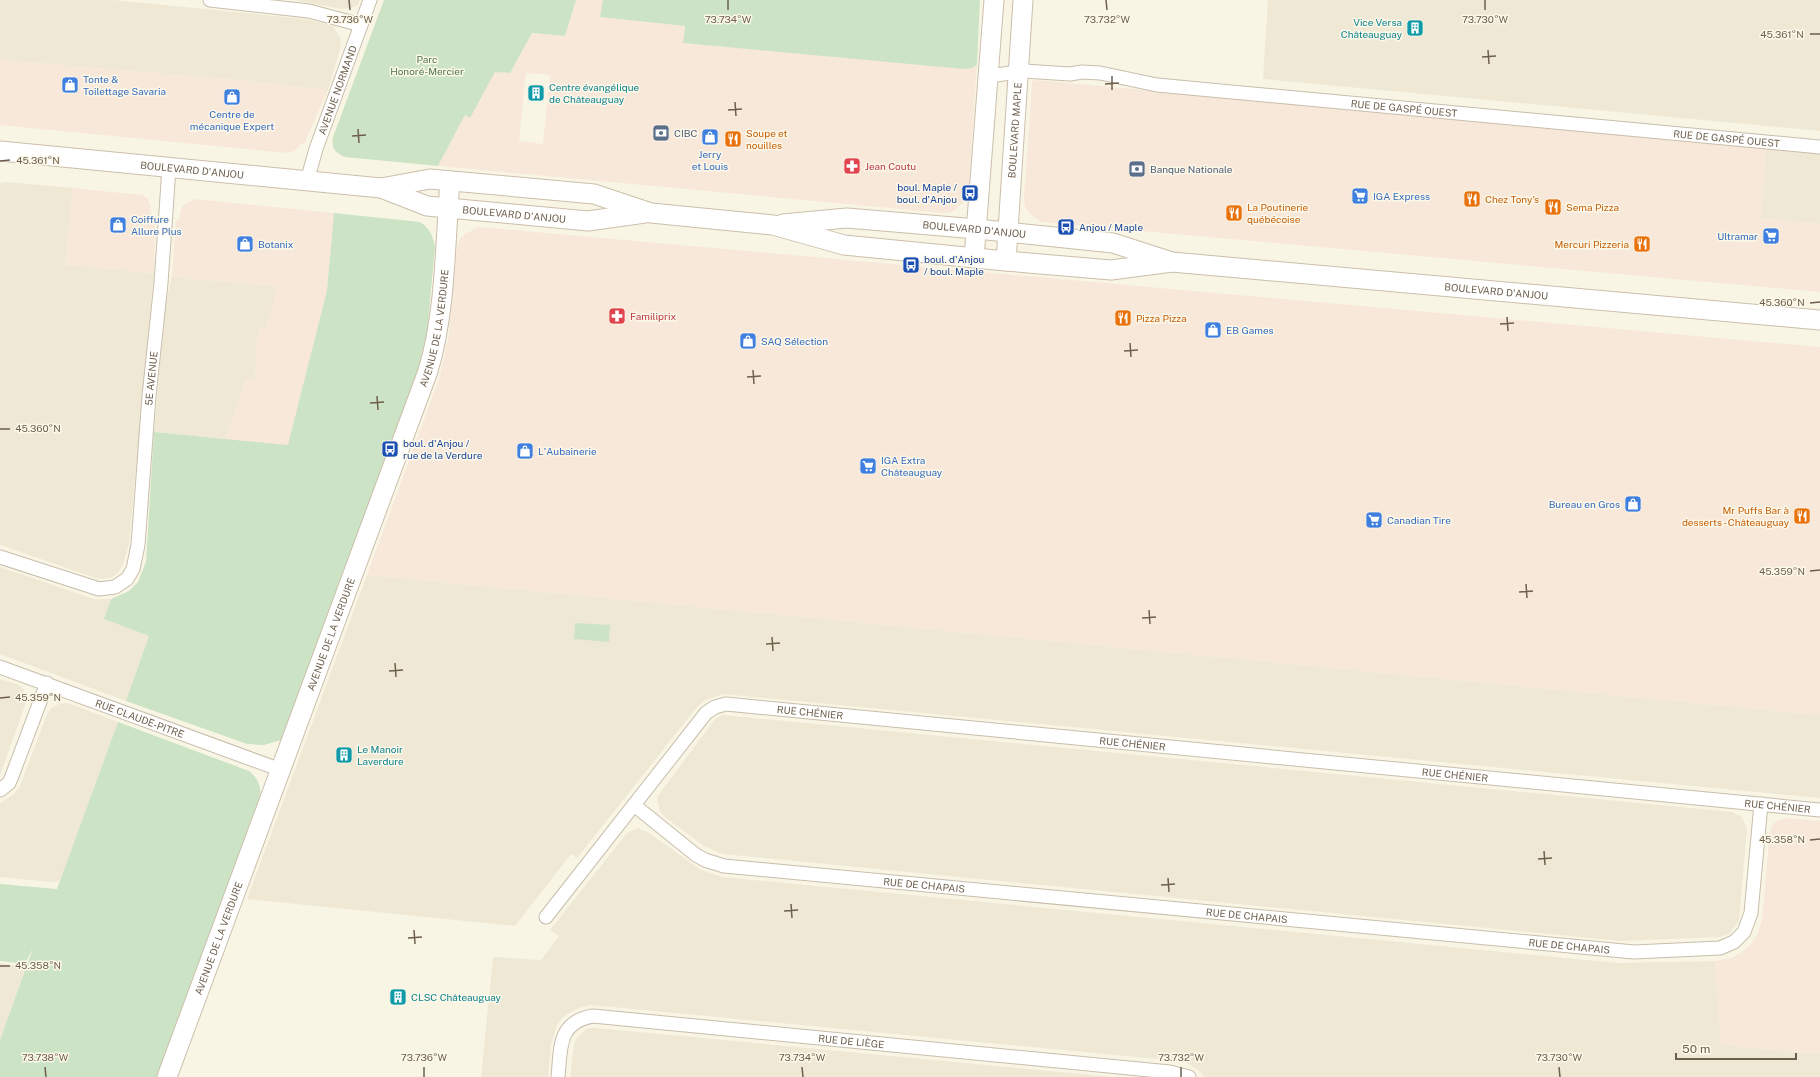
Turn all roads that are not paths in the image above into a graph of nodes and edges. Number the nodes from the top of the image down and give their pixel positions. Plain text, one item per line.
1 (210, 0) edge
2 (370, 0) edge
3 (994, 0) edge
4 (1023, 0) edge
5 (361, 25) junction
6 (1019, 72) junction
7 (989, 76) junction
8 (1820, 147) edge
9 (1, 150) edge
10 (169, 168) junction
11 (450, 181) junction
12 (307, 182) junction
13 (381, 188) junction
14 (448, 208) junction
15 (650, 213) junction
16 (773, 225) junction
17 (977, 229) junction
18 (1008, 232) junction
19 (974, 258) junction
20 (1006, 261) junction
21 (1172, 262) junction
22 (1820, 320) edge
23 (0, 557) edge
24 (0, 667) edge
25 (47, 683) junction
26 (281, 770) junction
27 (0, 790) edge
28 (1761, 804) junction
29 (634, 805) junction
30 (1820, 810) edge
31 (546, 917) dead end
32 (167, 1077) edge
33 (558, 1077) edge
34 (1189, 1077) edge

1 - 5 street
2 - 5 street, AVENUE NORMAND
3 - 7 street
4 - 6 street, BOULEVARD MAPLE
5 - 12 street, AVENUE NORMAND
6 - 7 street, RUE DE GASPÉ OUEST
6 - 8 street, RUE DE GASPÉ OUEST
6 - 18 street, BOULEVARD MAPLE
7 - 17 street
9 - 10 street, BOULEVARD D'ANJOU
10 - 12 street, BOULEVARD D'ANJOU
10 - 23 street, 5E AVENUE
11 - 13 street, BOULEVARD D'ANJOU
11 - 14 street, AVENUE DE LA VERDURE
11 - 15 street, BOULEVARD D'ANJOU
12 - 13 street, BOULEVARD D'ANJOU
13 - 14 street, BOULEVARD D'ANJOU
14 - 15 street, BOULEVARD D'ANJOU
14 - 26 street, AVENUE DE LA VERDURE
15 - 16 street, BOULEVARD D'ANJOU
16 - 17 street, BOULEVARD D'ANJOU
16 - 19 street, BOULEVARD D'ANJOU
17 - 18 street, BOULEVARD D'ANJOU
17 - 19 street
18 - 20 street, BOULEVARD MAPLE
18 - 21 street, BOULEVARD D'ANJOU
19 - 20 street, BOULEVARD D'ANJOU
20 - 21 street, BOULEVARD D'ANJOU
21 - 22 street, BOULEVARD D'ANJOU
24 - 25 street, RUE CLAUDE-PITRE
25 - 26 street, RUE CLAUDE-PITRE
25 - 27 street
26 - 32 street, AVENUE DE LA VERDURE
28 - 29 street, RUE CHÉNIER
28 - 29 street, RUE DE CHAPAIS
28 - 30 street, RUE CHÉNIER
29 - 31 street, RUE CHÉNIER
33 - 34 street, RUE DE LIÈGE

